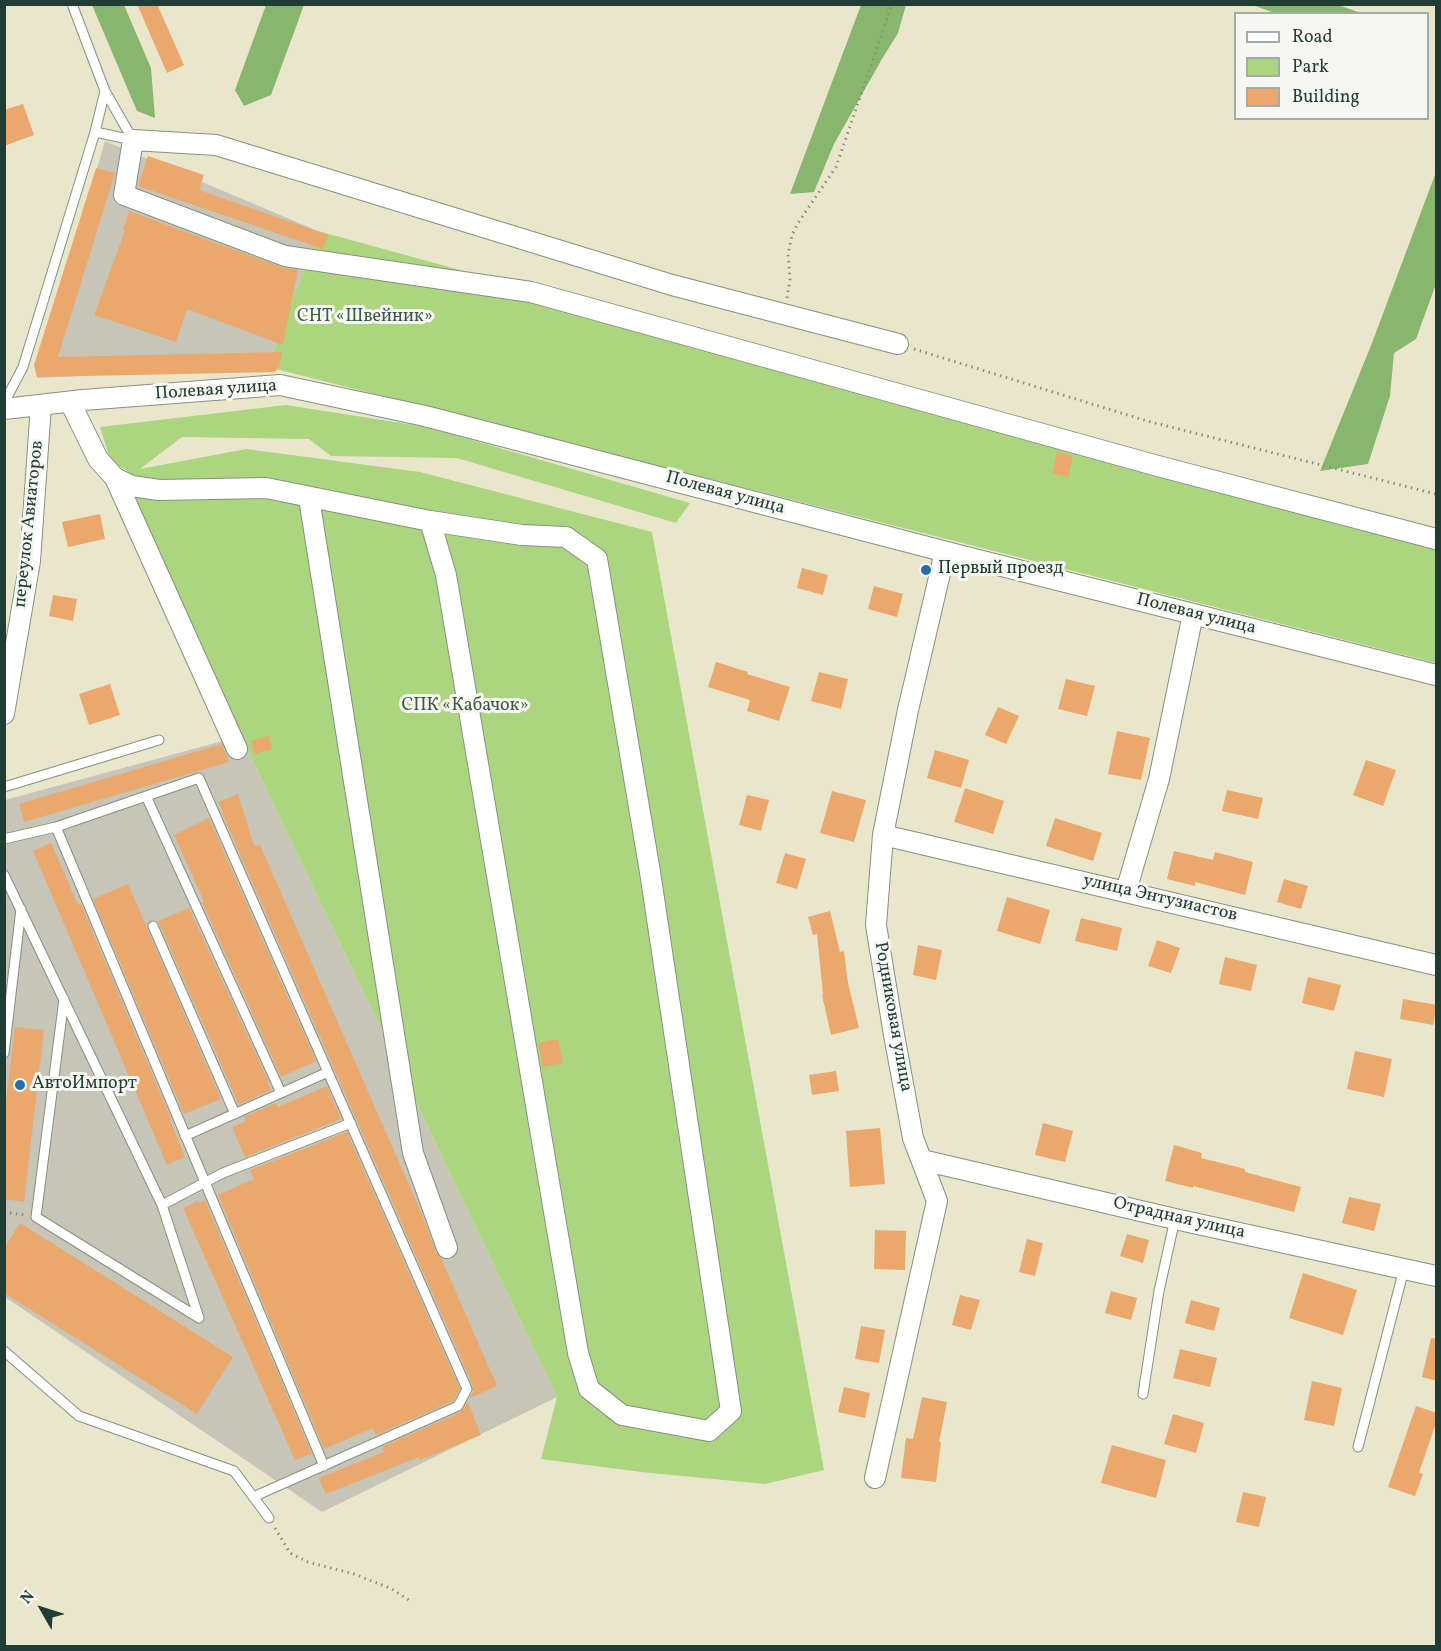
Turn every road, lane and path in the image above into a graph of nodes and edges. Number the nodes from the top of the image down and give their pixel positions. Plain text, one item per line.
1 (72, 4) edge
2 (892, 4) edge
3 (105, 91) junction
4 (94, 132) junction
5 (133, 140) junction
6 (785, 315) junction
7 (898, 344) joint
8 (70, 402) junction
9 (4, 403) edge
10 (41, 405) junction
11 (4, 409) edge
12 (115, 478) junction
13 (1437, 494) edge
14 (309, 498) junction
15 (430, 521) junction
16 (1437, 539) edge
17 (945, 552) junction
18 (1193, 614) junction
19 (1437, 675) edge
20 (4, 714) edge
21 (159, 740) dead end
22 (237, 749) dead end
23 (4, 787) edge
24 (146, 796) junction
25 (56, 827) junction
26 (884, 835) junction
27 (4, 839) edge
28 (4, 874) edge
29 (1126, 891) junction
30 (21, 909) junction
31 (153, 926) dead end
32 (1437, 965) edge
33 (64, 999) junction
34 (4, 1053) edge
35 (328, 1072) junction
36 (281, 1093) junction
37 (235, 1114) junction
38 (351, 1123) junction
39 (185, 1136) junction
40 (922, 1160) junction
41 (205, 1183) junction
42 (162, 1205) junction
43 (4, 1212) edge
44 (36, 1217) junction
45 (1175, 1219) junction
46 (447, 1248) dead end
47 (1404, 1269) junction
48 (1437, 1276) edge
49 (4, 1351) edge
50 (1143, 1394) dead end
51 (1358, 1446) dead end
52 (324, 1466) junction
53 (875, 1478) dead end
54 (253, 1497) junction
55 (269, 1518) joint
56 (409, 1600) dead end

1 - 3 lane
2 - 6 path
3 - 4 lane
3 - 5 lane
4 - 5 lane
4 - 9 lane
5 - 6 street
5 - 16 street
6 - 7 street
7 - 13 path
8 - 10 street, Полевая улица
8 - 12 street
8 - 17 street, Полевая улица
10 - 11 street, Полевая улица
10 - 20 street, переулок Авиаторов
12 - 14 street
12 - 22 street
14 - 15 street
14 - 46 street
15 - 15 street
17 - 18 street, Полевая улица
17 - 26 street, Родниковая улица
18 - 19 street, Полевая улица
18 - 29 street
21 - 23 lane
24 - 25 lane
24 - 35 lane
24 - 36 lane
25 - 27 lane
25 - 39 lane
26 - 29 street, улица Энтузиастов
26 - 40 street, Родниковая улица
28 - 30 lane
29 - 32 street, улица Энтузиастов
30 - 33 lane
30 - 34 lane
31 - 37 lane
33 - 42 lane
33 - 44 lane
35 - 36 lane
35 - 38 lane
36 - 37 lane
37 - 39 lane
38 - 41 lane
38 - 52 lane
39 - 41 lane
40 - 45 street, Отрадная улица
40 - 53 street, Родниковая улица
41 - 42 lane
41 - 52 lane
42 - 44 lane
43 - 44 path
45 - 47 street, Отрадная улица
45 - 50 lane
47 - 48 street, Отрадная улица
47 - 51 lane
49 - 54 lane
52 - 54 lane
54 - 55 lane
55 - 56 path

